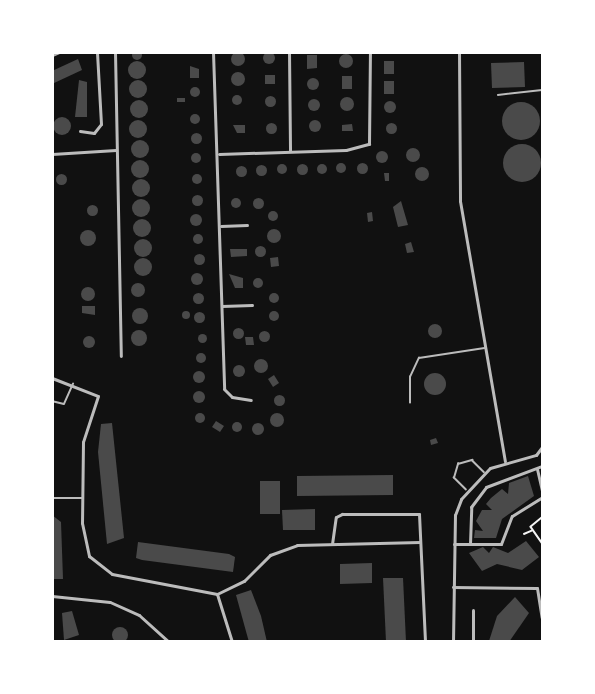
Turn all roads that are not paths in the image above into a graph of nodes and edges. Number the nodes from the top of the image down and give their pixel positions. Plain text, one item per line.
1 (59, 52) edge
2 (97, 52) edge
3 (115, 52) edge
4 (213, 52) edge
5 (289, 52) edge
6 (370, 52) edge
7 (459, 52) edge
8 (52, 55) edge
9 (543, 90) edge
10 (498, 95) dead end
11 (80, 131) dead end
12 (116, 150) junction
13 (290, 151) junction
14 (52, 154) edge
15 (219, 154) junction
16 (247, 225) dead end
17 (221, 226) junction
18 (252, 305) dead end
19 (222, 306) junction
20 (484, 348) junction
21 (121, 356) dead end
22 (52, 378) edge
23 (73, 384) junction
24 (251, 400) dead end
25 (52, 401) edge
26 (410, 403) dead end
27 (543, 447) edge
28 (506, 461) junction
29 (543, 466) edge
30 (537, 469) junction
31 (484, 473) junction
32 (466, 490) junction
33 (543, 491) edge
34 (543, 496) edge
35 (52, 498) edge
36 (82, 498) junction
37 (420, 542) junction
38 (332, 544) junction
39 (454, 544) junction
40 (470, 544) junction
41 (453, 587) junction
42 (217, 594) junction
43 (52, 597) edge
44 (473, 610) dead end
45 (543, 618) edge
46 (169, 642) edge
47 (232, 642) edge
48 (426, 642) edge
49 (453, 642) edge
50 (473, 642) edge

1 - 8 street
2 - 11 street
3 - 12 street
4 - 15 street
5 - 13 street
6 - 13 street
7 - 20 street
9 - 10 lane
12 - 14 street
12 - 21 street
13 - 15 street
15 - 17 street
16 - 17 street
17 - 19 street
18 - 19 street
19 - 24 street
20 - 26 lane
20 - 28 street
22 - 23 street
23 - 25 lane
23 - 36 street
27 - 28 street
28 - 31 street
29 - 30 street
30 - 33 street
30 - 40 street
31 - 32 street
31 - 32 lane
32 - 39 street
34 - 40 street
35 - 36 lane
36 - 42 street
37 - 38 street
37 - 38 street
37 - 48 street
38 - 42 street
39 - 40 street
39 - 41 street
41 - 45 street
41 - 49 street
42 - 47 street
43 - 46 street
44 - 50 street

